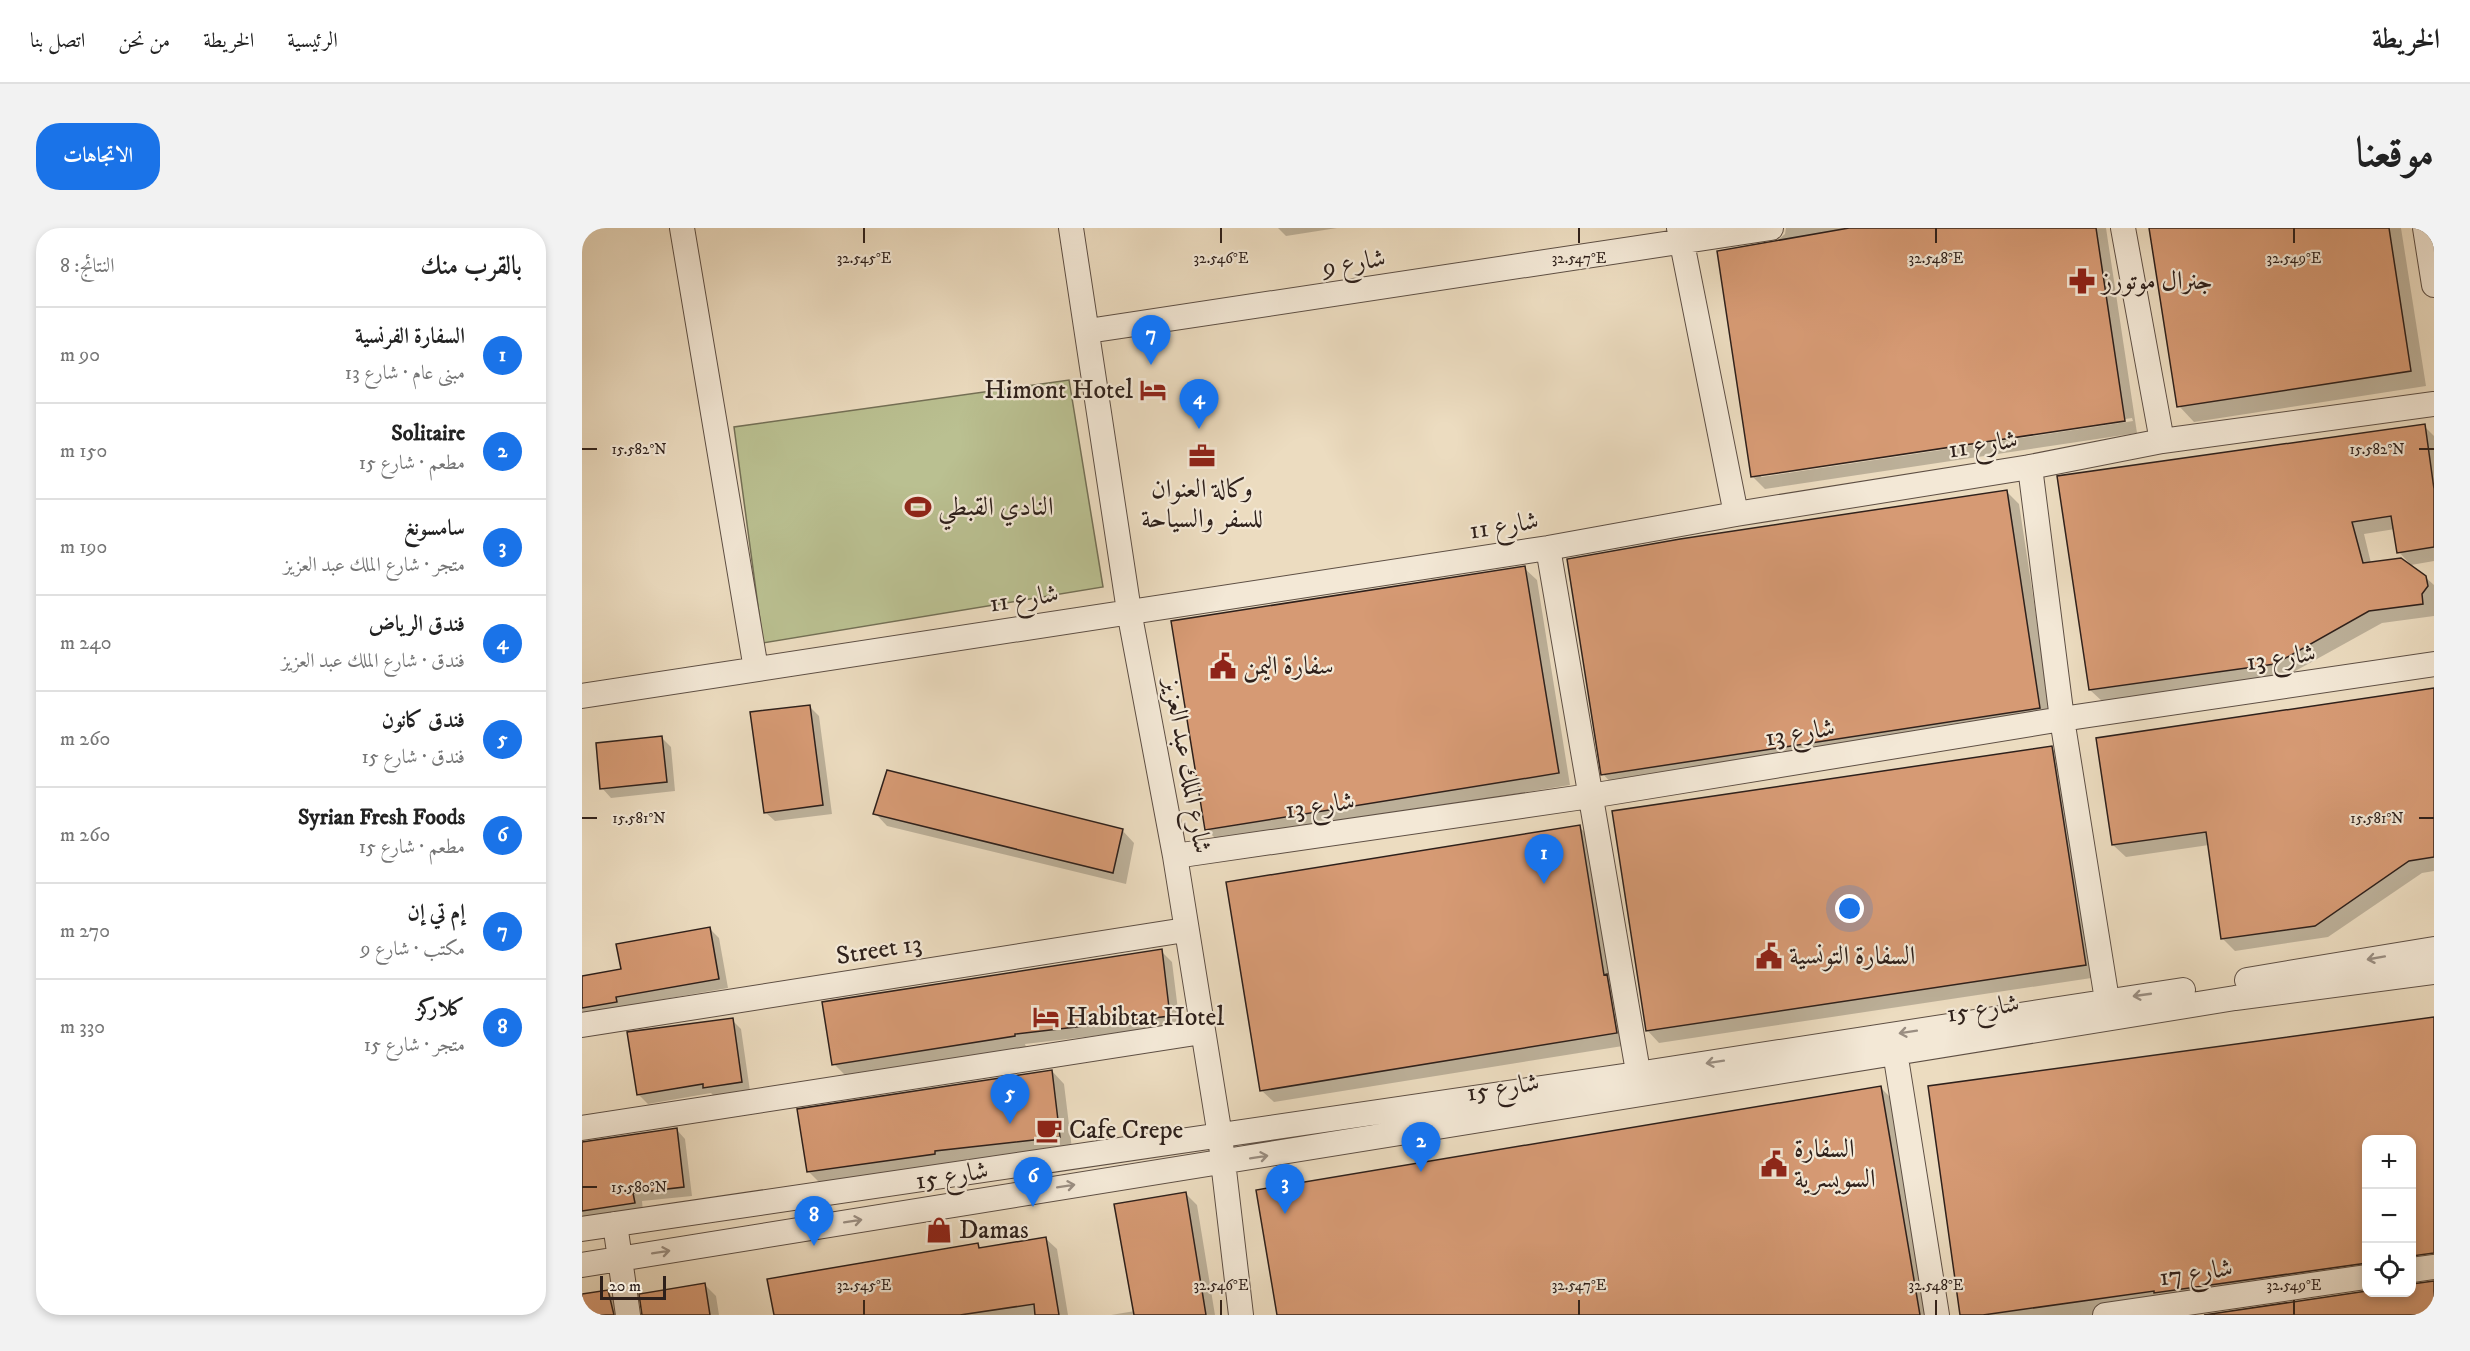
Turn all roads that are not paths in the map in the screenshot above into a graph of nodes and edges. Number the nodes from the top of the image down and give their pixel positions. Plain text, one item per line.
1 (682, 228) edge
2 (1071, 228) edge
3 (1771, 228) edge
4 (2123, 228) edge
5 (2425, 228) edge
6 (1681, 235) edge
7 (2434, 285) edge
8 (1088, 331) junction
9 (2434, 404) edge
10 (2162, 441) junction
11 (2030, 467) junction
12 (1736, 514) junction
13 (1548, 548) junction
14 (1130, 611) junction
15 (2434, 664) edge
16 (756, 669) junction
17 (582, 696) edge
18 (2062, 719) junction
19 (1590, 796) junction
20 (1175, 856) junction
21 (1185, 930) junction
22 (2434, 949) edge
23 (2434, 972) edge
24 (2107, 1000) junction
25 (582, 1025) edge
26 (1202, 1032) junction
27 (1895, 1052) junction
28 (1639, 1084) junction
29 (582, 1128) edge
30 (1220, 1136) junction
31 (1223, 1162) junction
32 (615, 1224) junction
33 (582, 1229) edge
34 (620, 1259) junction
35 (582, 1265) edge
36 (2434, 1267) edge
37 (2416, 1269) edge
38 (2362, 1278) edge
39 (628, 1315) edge
40 (1241, 1315) edge
41 (1937, 1315) edge
42 (2105, 1315) edge

1 - 16 street
2 - 8 street, شارع الملك عبد العزيز
3 - 6 street, شارع 9
4 - 10 street
5 - 7 street
6 - 8 street, شارع 9
6 - 12 street
8 - 14 street, شارع الملك عبد العزيز
9 - 10 street, شارع 11
10 - 11 street, شارع 11
11 - 12 street, شارع 11
11 - 18 street
12 - 13 street, شارع 11
13 - 14 street, شارع 11
13 - 19 street
14 - 16 street, شارع 11
14 - 20 street, شارع الملك عبد العزيز
15 - 18 street, شارع 13
16 - 17 street, شارع 11
18 - 19 street, شارع 13
18 - 24 street
19 - 20 street, شارع 13
19 - 28 street
20 - 21 street, شارع الملك عبد العزيز
21 - 25 street, Street 13
21 - 26 street, شارع الملك عبد العزيز
22 -> 24 street, شارع 15
23 - 27 street, شارع 15
24 -> 28 street, شارع 15
26 - 29 street
26 - 30 street, شارع الملك عبد العزيز
27 - 28 street, شارع 15
27 - 41 street
28 - 30 street, شارع 15
31 -> 28 street, شارع 15
30 - 31 street, شارع الملك عبد العزيز
30 - 32 street, شارع 15
34 -> 31 street, شارع 15
31 - 40 street, شارع الملك عبد العزيز
32 - 33 street, شارع 15
32 - 34 street
34 - 35 street, شارع 15
34 - 39 street
36 - 37 street
38 - 42 street, شارع 17

